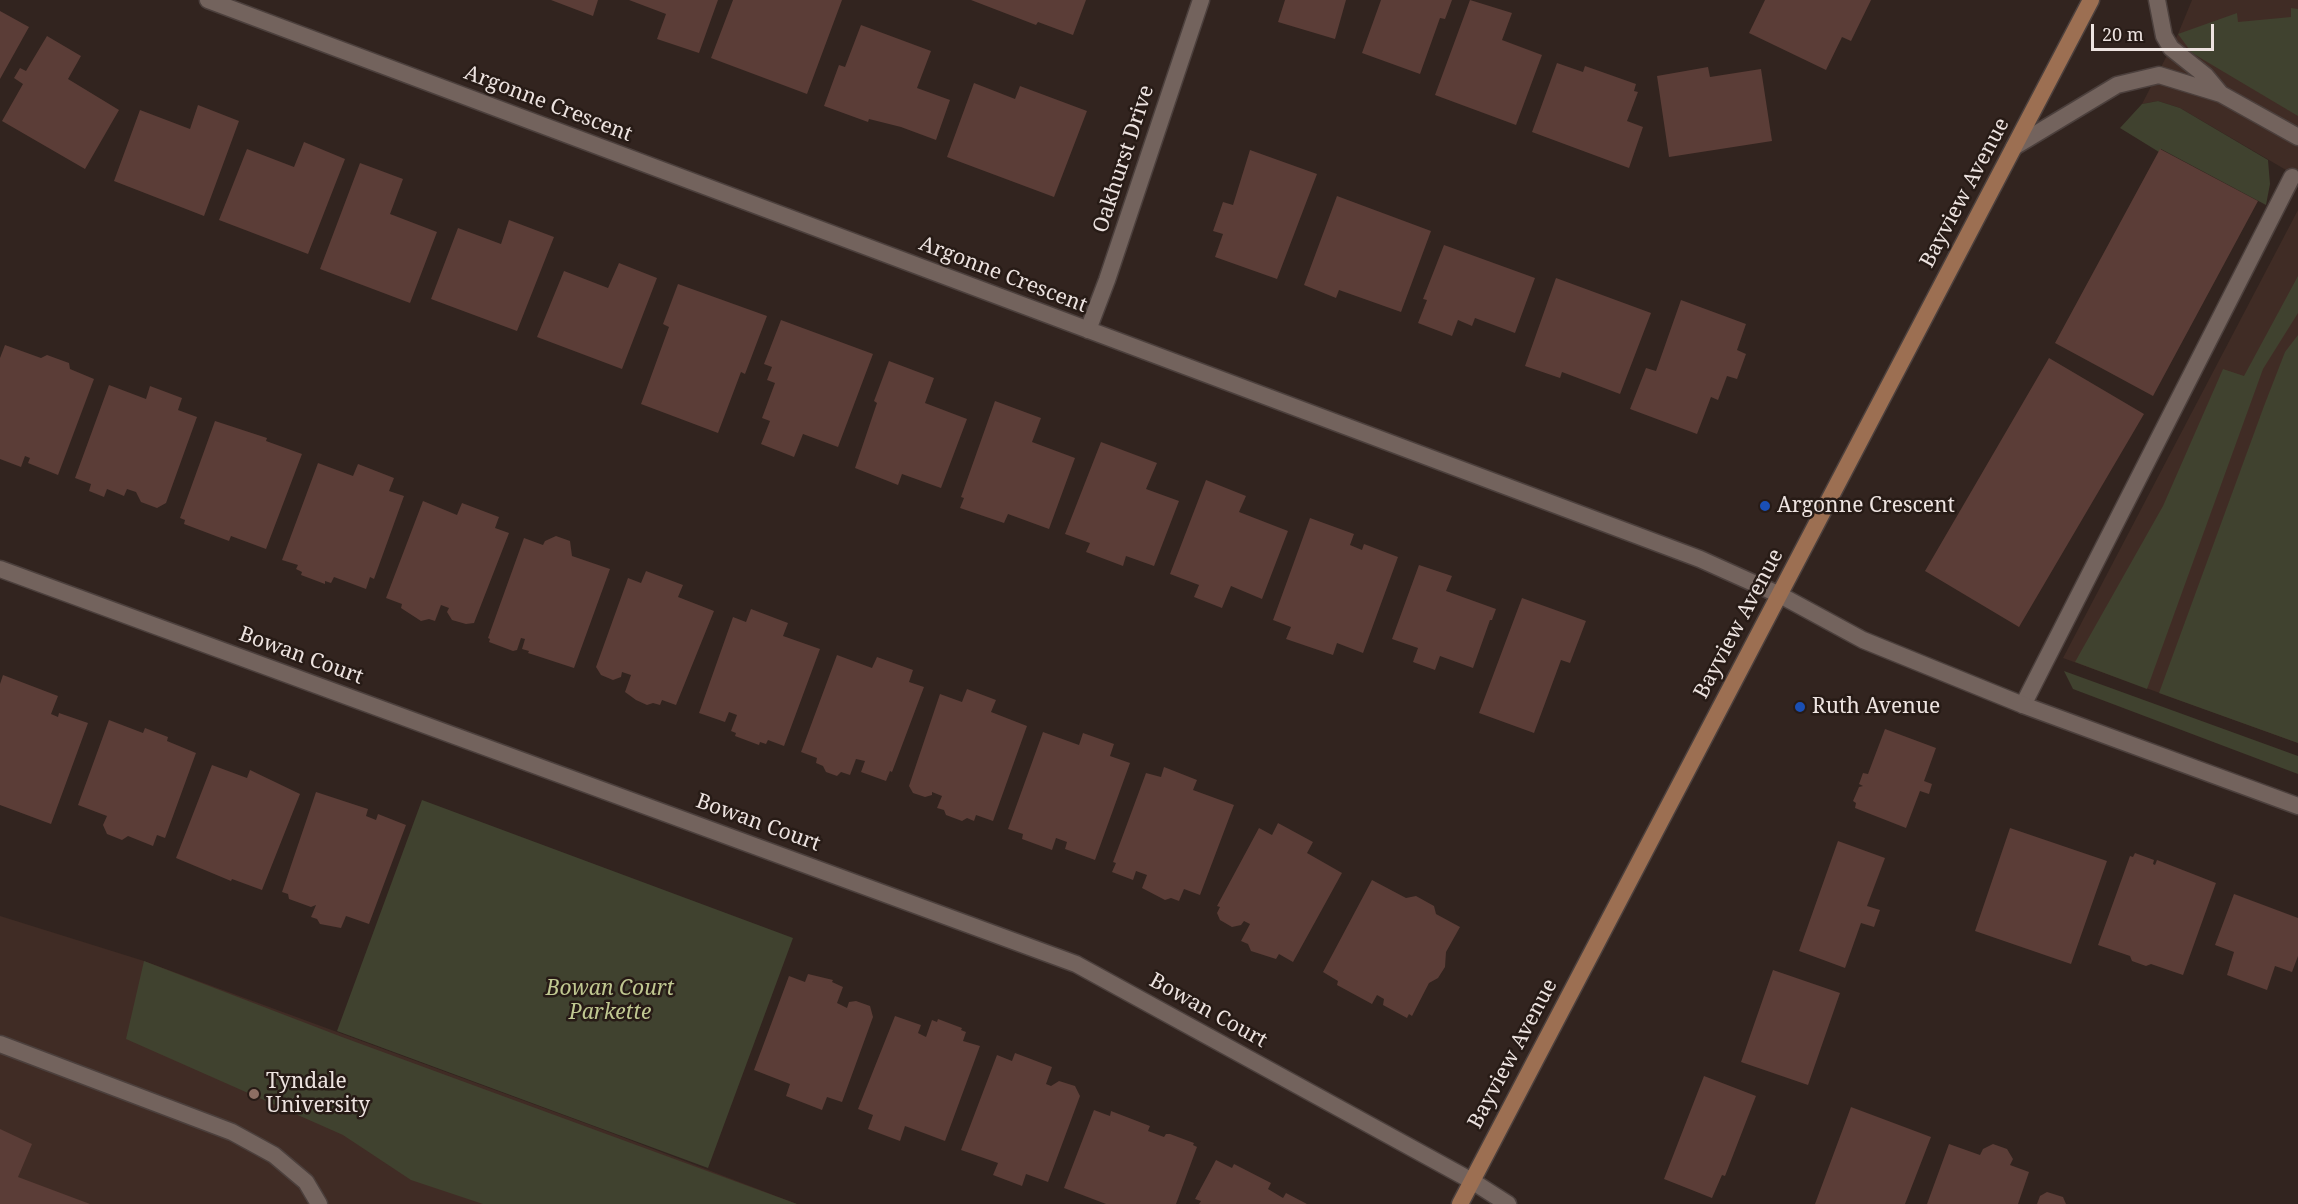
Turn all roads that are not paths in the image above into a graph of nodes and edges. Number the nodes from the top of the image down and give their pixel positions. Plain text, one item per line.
1 (208, 0) edge
2 (1201, 0) edge
3 (2091, 0) edge
4 (2157, 0) edge
5 (2221, 94) junction
6 (2298, 136) edge
7 (2014, 147) junction
8 (2292, 177) dead end
9 (1088, 330) junction
10 (0, 569) edge
11 (1780, 595) junction
12 (2023, 705) junction
13 (2298, 806) edge
14 (0, 1044) edge
15 (1472, 1180) junction
16 (319, 1204) edge
17 (1460, 1204) edge
18 (1508, 1204) edge

1 - 9 street, Argonne Crescent
2 - 9 street, Oakhurst Drive
3 - 7 main road, Bayview Avenue
4 - 5 street
5 - 6 street
5 - 7 street
7 - 11 main road, Bayview Avenue
8 - 12 street
9 - 11 street, Argonne Crescent
10 - 15 street, Bowan Court
11 - 12 street
11 - 15 main road, Bayview Avenue
12 - 13 street
14 - 16 street
15 - 17 main road, Bayview Avenue
15 - 18 street, Bowan Court

